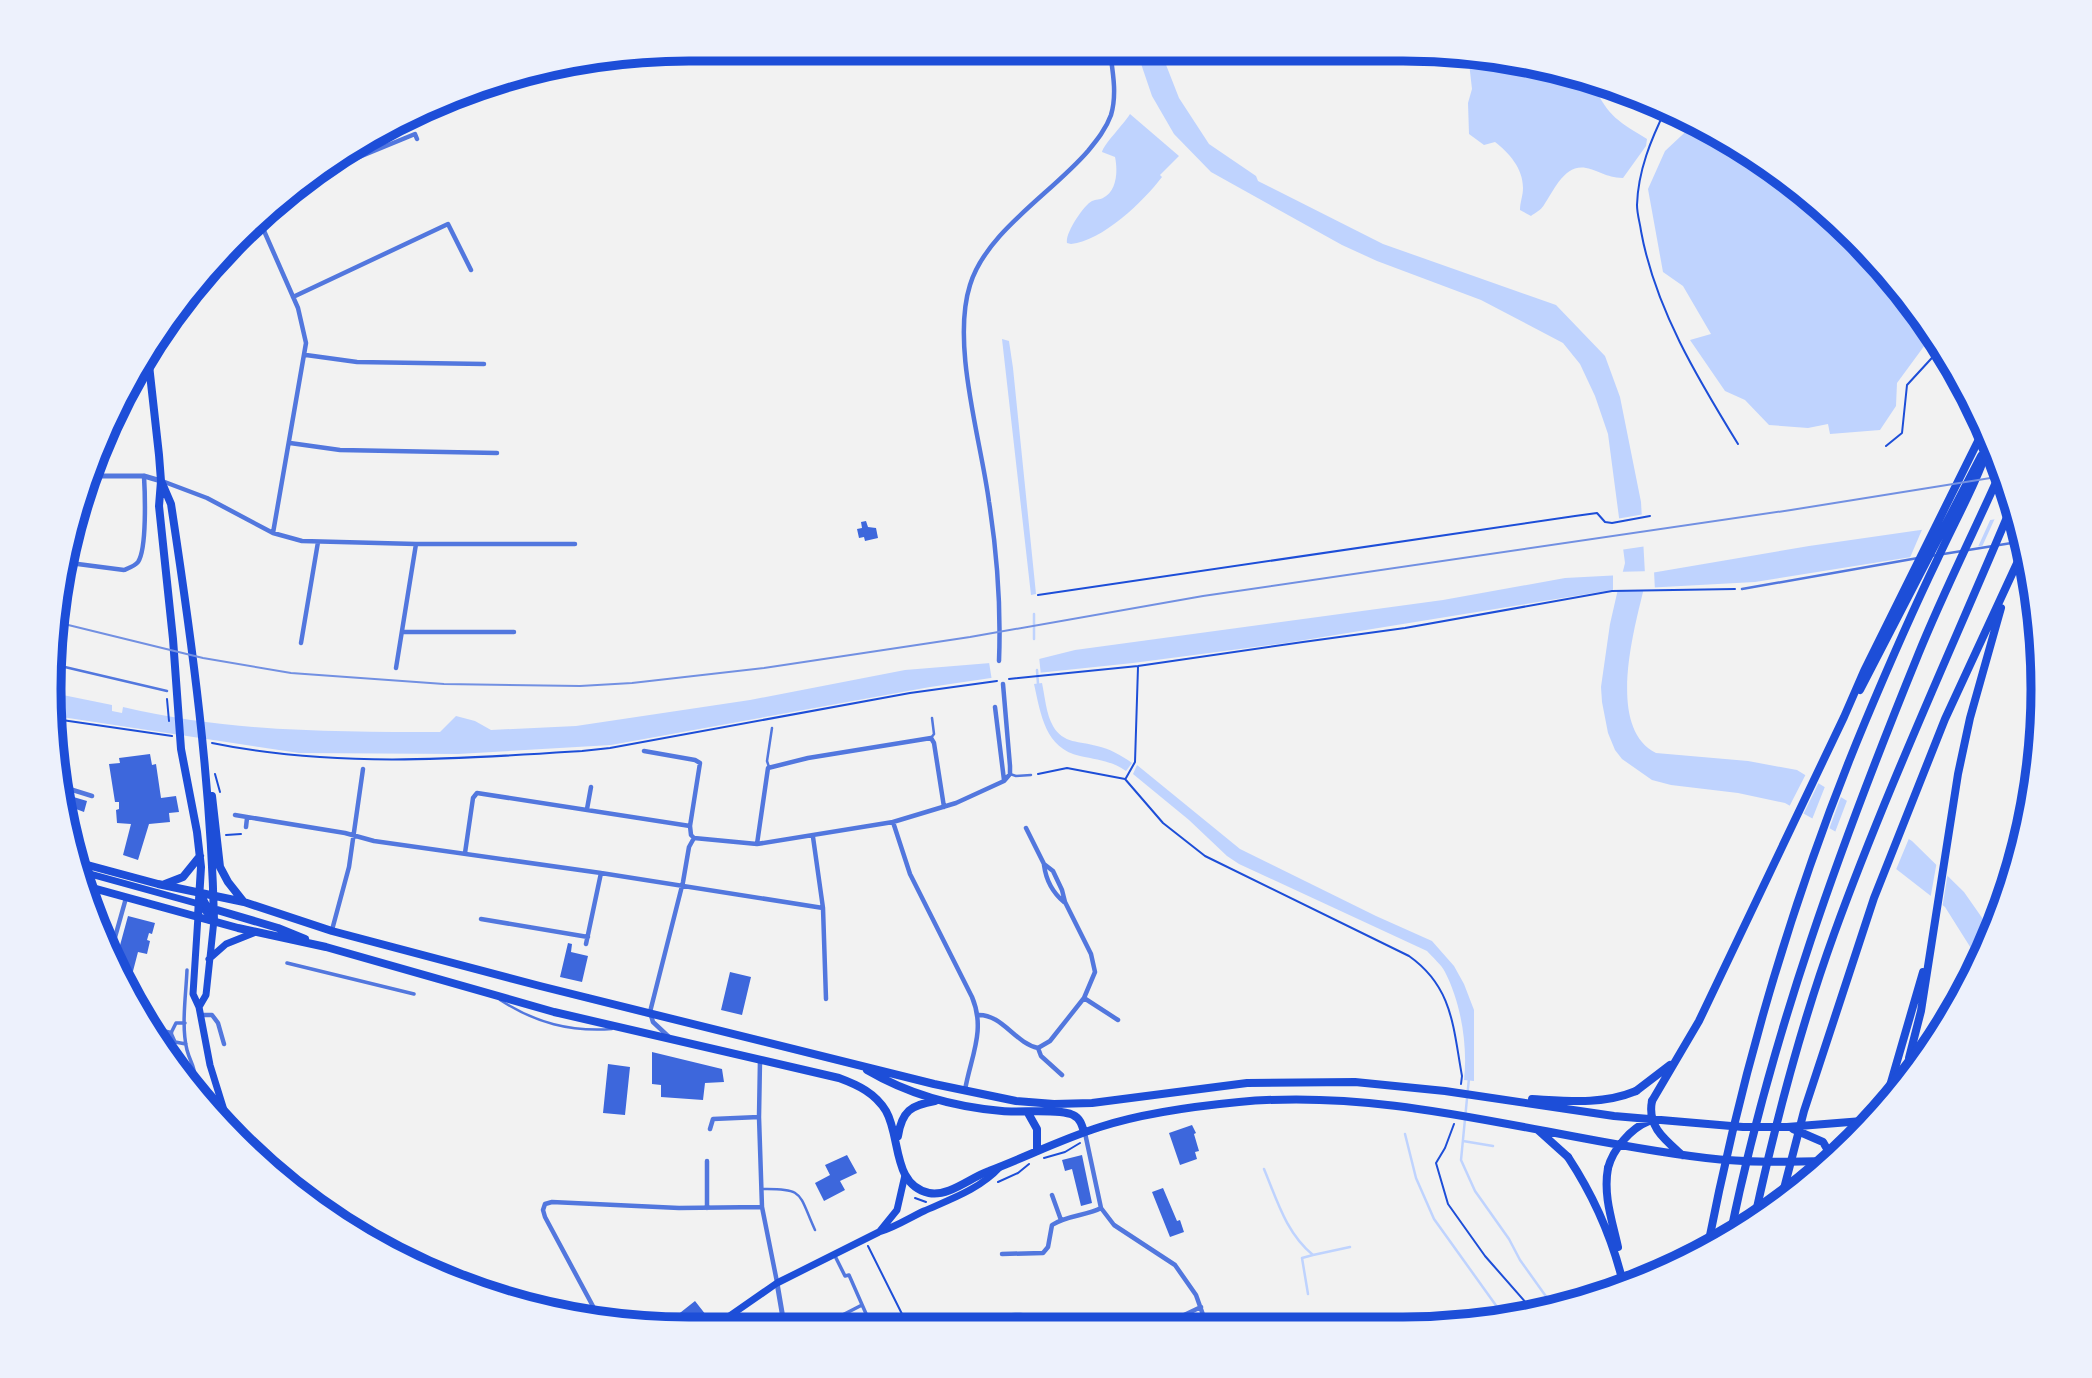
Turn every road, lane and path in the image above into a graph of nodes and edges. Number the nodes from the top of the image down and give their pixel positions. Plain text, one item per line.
1 (1111, 61) edge
2 (1662, 117) edge
3 (417, 139) dead end
4 (350, 161) edge
5 (263, 228) edge
6 (471, 270) dead end
7 (293, 297) junction
8 (306, 355) junction
9 (1934, 355) edge
10 (484, 364) dead end
11 (149, 368) edge
12 (1979, 440) edge
13 (290, 443) junction
14 (1738, 444) dead end
15 (1886, 446) dead end
16 (497, 453) dead end
17 (1984, 453) edge
18 (99, 476) edge
19 (144, 476) junction
20 (161, 481) junction
21 (1996, 483) edge
22 (1650, 516) dead end
23 (2006, 519) edge
24 (273, 533) junction
25 (318, 542) junction
26 (416, 544) junction
27 (575, 544) dead end
28 (2014, 547) edge
29 (1932, 560) junction
30 (2018, 561) edge
31 (74, 563) edge
32 (2008, 585) junction
33 (1742, 589) joint
34 (1038, 595) dead end
35 (402, 632) junction
36 (514, 632) dead end
37 (300, 643) dead end
38 (999, 661) dead end
39 (1138, 666) junction
40 (62, 667) edge
41 (396, 668) dead end
42 (1003, 684) dead end
43 (167, 691) joint
44 (995, 707) dead end
45 (168, 709) dead end
46 (1844, 717) junction
47 (932, 718) dead end
48 (63, 720) edge
49 (772, 728) dead end
50 (177, 737) dead end
51 (931, 738) junction
52 (214, 743) dead end
53 (644, 751) dead end
54 (204, 766) junction
55 (769, 767) junction
56 (363, 769) dead end
57 (1010, 774) junction
58 (1031, 775) joint
59 (1125, 779) junction
60 (1004, 781) junction
61 (590, 787) dead end
62 (70, 789) edge
63 (92, 796) dead end
64 (944, 807) junction
65 (587, 809) junction
66 (235, 815) dead end
67 (247, 818) junction
68 (893, 822) junction
69 (690, 825) junction
70 (246, 827) joint
71 (1026, 828) dead end
72 (226, 835) dead end
73 (354, 835) junction
74 (813, 837) junction
75 (694, 838) junction
76 (757, 844) junction
77 (465, 853) junction
78 (200, 856) junction
79 (1044, 864) junction
80 (87, 865) edge
81 (601, 873) junction
82 (90, 874) edge
83 (158, 884) junction
84 (682, 886) junction
85 (94, 888) edge
86 (200, 893) junction
87 (214, 896) junction
88 (126, 897) junction
89 (244, 902) junction
90 (1065, 902) junction
91 (199, 904) junction
92 (823, 908) junction
93 (214, 909) junction
94 (198, 916) junction
95 (481, 919) dead end
96 (214, 920) junction
97 (332, 931) junction
98 (256, 932) junction
99 (588, 937) junction
100 (114, 940) edge
101 (586, 944) dead end
102 (1931, 946) junction
103 (326, 947) junction
104 (209, 960) junction
105 (287, 963) dead end
106 (187, 970) dead end
107 (414, 994) dead end
108 (491, 995) junction
109 (1084, 998) junction
110 (826, 999) dead end
111 (200, 1011) junction
112 (650, 1012) junction
113 (978, 1015) junction
114 (1118, 1020) dead end
115 (185, 1023) junction
116 (626, 1028) junction
117 (163, 1031) edge
118 (171, 1033) junction
119 (669, 1037) junction
120 (187, 1044) junction
121 (224, 1044) dead end
122 (1038, 1048) junction
123 (1679, 1057) junction
124 (760, 1060) junction
125 (1909, 1060) edge
126 (856, 1063) junction
127 (1062, 1075) dead end
128 (195, 1076) edge
129 (1891, 1084) edge
130 (1460, 1089) dead end
131 (965, 1091) junction
132 (1487, 1097) junction
133 (938, 1100) junction
134 (1092, 1103) junction
135 (224, 1111) edge
136 (1062, 1112) junction
137 (1028, 1113) junction
138 (1456, 1116) dead end
139 (759, 1117) junction
140 (1652, 1120) junction
141 (1859, 1120) edge
142 (1787, 1127) junction
143 (1536, 1128) junction
144 (710, 1129) dead end
145 (1084, 1132) junction
146 (897, 1141) junction
147 (1621, 1145) junction
148 (1828, 1151) edge
149 (1682, 1154) junction
150 (1039, 1156) junction
151 (1818, 1160) edge
152 (707, 1161) dead end
153 (1032, 1162) dead end
154 (1000, 1167) junction
155 (905, 1175) junction
156 (994, 1184) dead end
157 (1784, 1187) edge
158 (761, 1189) junction
159 (1052, 1195) dead end
160 (762, 1207) junction
161 (707, 1208) junction
162 (1101, 1208) junction
163 (1757, 1208) edge
164 (1060, 1220) junction
165 (1733, 1223) edge
166 (815, 1230) dead end
167 (879, 1232) junction
168 (1709, 1237) edge
169 (864, 1239) junction
170 (834, 1254) junction
171 (1002, 1254) dead end
172 (1623, 1276) edge
173 (1622, 1277) edge
174 (777, 1283) junction
175 (1527, 1304) edge
176 (862, 1305) junction
177 (1201, 1307) junction
178 (595, 1309) edge
179 (728, 1317) edge
180 (783, 1317) edge
181 (838, 1317) edge
182 (867, 1317) edge
183 (903, 1317) edge
184 (995, 1317) edge
185 (1045, 1317) edge
186 (1180, 1317) edge
187 (1204, 1317) edge

1 - 38 street
2 - 14 path
3 - 4 street
5 - 7 street
6 - 7 street
7 - 8 street
8 - 10 street
8 - 13 street
9 - 15 path
11 - 20 highway
12 - 46 highway
13 - 16 street
13 - 24 street
17 - 29 highway
18 - 19 street
19 - 20 street
19 - 31 street
20 - 24 street
20 - 54 highway
20 - 78 highway
21 - 165 highway
22 - 34 path
23 - 163 highway
24 - 25 street
25 - 26 street
25 - 37 street
26 - 27 street
26 - 35 street
28 - 33 lane
29 - 46 highway
29 - 168 highway
30 - 32 highway
32 - 102 highway
32 - 157 highway
33 - 39 path
35 - 36 street
35 - 41 street
39 - 52 path
39 - 59 path
40 - 43 lane
42 - 57 street
43 - 45 path
44 - 60 street
46 - 123 highway
47 - 51 lane
48 - 50 path
49 - 55 lane
51 - 55 street
51 - 64 street
53 - 69 street
54 - 87 highway
54 - 89 highway
55 - 76 street
56 - 73 street
57 - 58 lane
57 - 60 street
58 - 59 path
59 - 130 path
60 - 64 street
61 - 65 street
62 - 63 street
64 - 68 street
65 - 69 street
65 - 77 street
66 - 67 street
67 - 70 street
67 - 73 street
68 - 74 street
68 - 113 street
69 - 75 street
70 - 72 path
71 - 79 street
73 - 77 street
73 - 97 street
74 - 76 street
74 - 92 street
75 - 76 street
75 - 84 street
77 - 81 street
78 - 83 highway
78 - 86 highway
79 - 90 street
79 - 90 street
80 - 83 highway
81 - 84 street
81 - 99 street
82 - 91 main road
83 - 86 highway
84 - 92 street
84 - 112 street
85 - 88 highway
86 - 87 highway
86 - 91 highway
86 - 93 highway
87 - 89 highway
87 - 93 highway
88 - 94 highway
88 - 100 street
89 - 97 highway
90 - 109 street
91 - 94 highway
91 - 96 main road
92 - 110 street
93 - 96 highway
93 - 103 highway
94 - 96 highway
94 - 111 main road
95 - 99 street
96 - 98 highway
96 - 104 main road
97 - 112 highway
98 - 103 highway
98 - 104 main road
99 - 101 street
102 - 125 highway
102 - 129 highway
103 - 108 highway
104 - 111 main road
105 - 107 street
106 - 115 street
108 - 116 highway
108 - 116 lane
109 - 114 street
109 - 122 street
111 - 121 street
111 - 135 main road
112 - 119 street
112 - 126 highway
113 - 122 street
113 - 131 street
115 - 118 street
115 - 120 street
116 - 119 highway
117 - 118 street
118 - 120 street
119 - 124 highway
120 - 128 street
122 - 127 street
123 - 132 highway
123 - 140 highway
124 - 139 street
124 - 146 highway
126 - 131 highway
126 - 133 highway
131 - 134 highway
132 - 134 highway
132 - 140 highway
133 - 137 highway
133 - 146 highway
134 - 136 highway
136 - 137 highway
136 - 145 highway
137 - 150 highway
138 - 175 path
139 - 144 street
139 - 158 street
140 - 142 highway
140 - 147 highway
140 - 149 highway
141 - 142 highway
142 - 148 highway
143 - 145 highway
143 - 147 highway
143 - 173 highway
145 - 150 highway
145 - 150 path
145 - 162 street
146 - 155 highway
147 - 149 highway
147 - 172 highway
149 - 151 highway
150 - 154 highway
152 - 161 street
153 - 156 path
154 - 155 highway
154 - 167 main road
155 - 167 main road
158 - 160 street
158 - 166 lane
159 - 164 street
160 - 161 street
160 - 174 street
161 - 178 street
162 - 164 street
162 - 177 street
164 - 171 street
167 - 169 main road
169 - 170 main road
169 - 183 path
170 - 174 main road
170 - 176 street
174 - 179 main road
174 - 180 street
176 - 181 street
176 - 182 street
177 - 186 street
177 - 187 street
184 - 185 street

